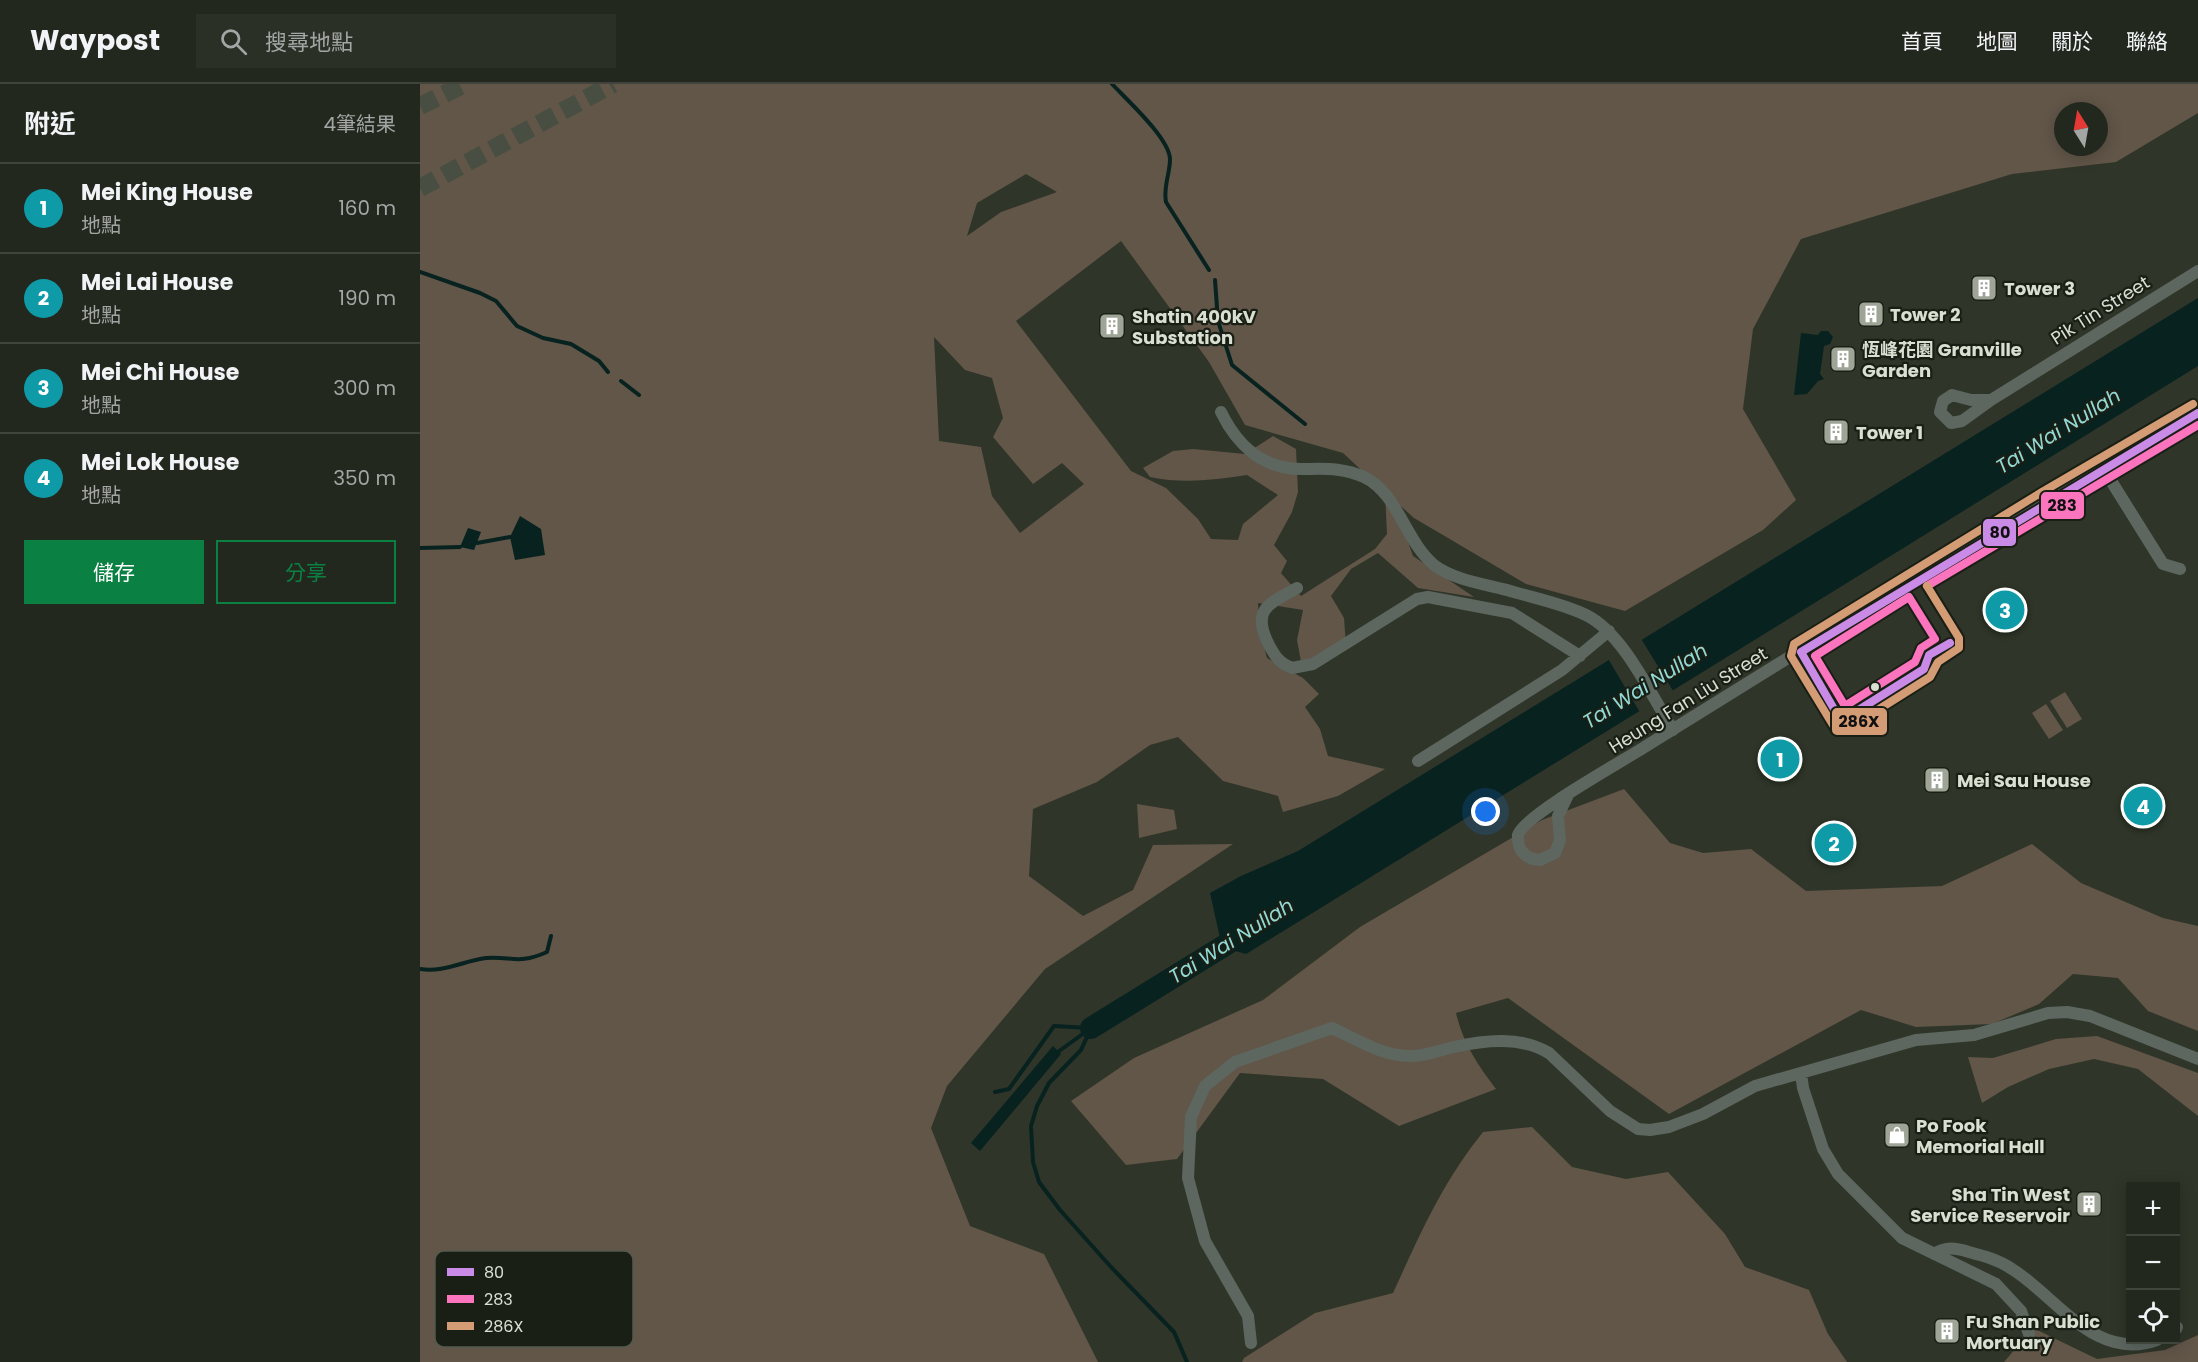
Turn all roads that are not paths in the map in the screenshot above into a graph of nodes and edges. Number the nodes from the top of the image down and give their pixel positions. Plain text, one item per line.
1 (2198, 271) edge
2 (1991, 400) dead end
3 (1221, 412) dead end
4 (2198, 413) edge
5 (2103, 468) junction
6 (2180, 569) dead end
7 (1297, 588) dead end
8 (1609, 631) junction
9 (1580, 656) junction
10 (1673, 730) junction
11 (1418, 761) dead end
12 (1568, 795) junction
13 (2198, 1059) edge
14 (1801, 1073) junction
15 (1934, 1254) junction
16 (2029, 1334) dead end
17 (1251, 1342) dead end
18 (2147, 1344) edge

1 - 2 street, Pik Tin Street
3 - 8 street
4 - 5 street, Heung Fan Liu Street
5 - 6 street
5 - 10 street, Heung Fan Liu Street
7 - 9 street
8 - 9 street
8 - 10 street
9 - 11 street
10 - 12 street, Heung Fan Liu Street
12 - 12 street, Heung Fan Liu Street
13 - 14 street
14 - 15 street
14 - 17 street
15 - 16 street
15 - 18 street

